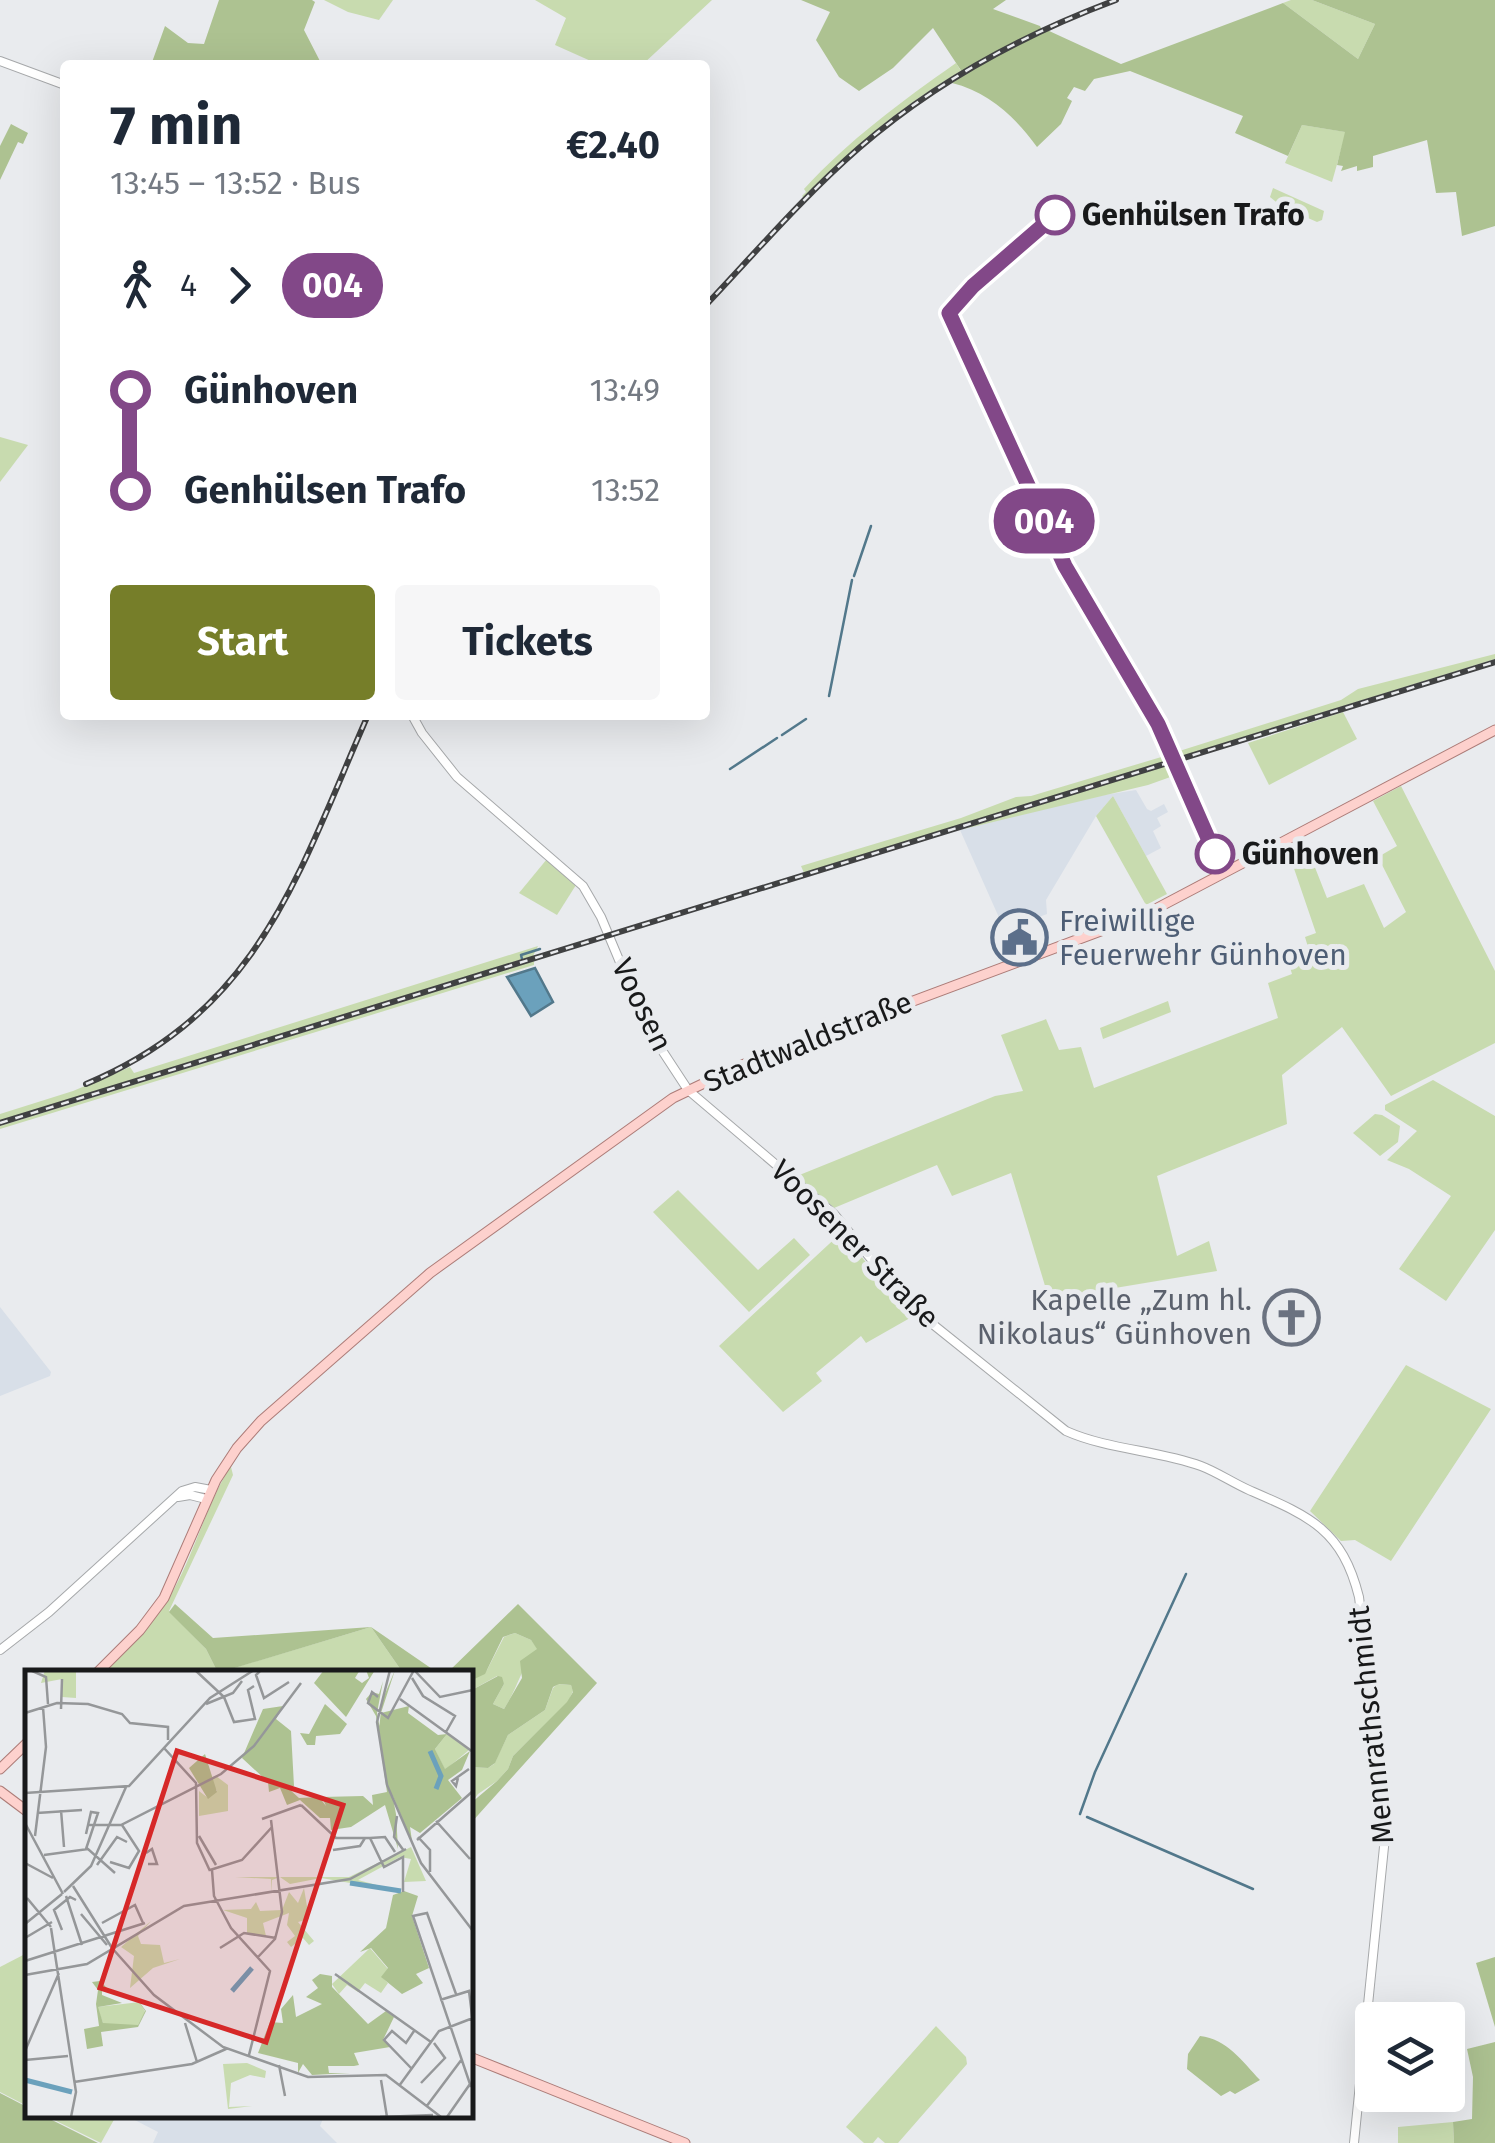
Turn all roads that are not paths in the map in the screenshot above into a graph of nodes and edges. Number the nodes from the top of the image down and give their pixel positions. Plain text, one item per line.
1 (0, 61) edge
2 (60, 82) edge
3 (415, 720) edge
4 (1495, 730) edge
5 (688, 1090) junction
6 (208, 1495) junction
7 (1341, 1548) joint
8 (0, 1650) edge
9 (100, 1670) edge
10 (25, 1745) edge
11 (0, 1769) edge
12 (0, 1791) edge
13 (25, 1810) edge
14 (472, 2058) edge
15 (684, 2143) edge
16 (1354, 2143) edge

1 - 2 street
3 - 5 street, Voosen
4 - 5 main road, Stadtwaldstraße
5 - 6 main road, Stadtwaldstraße
5 - 7 street, Voosener Straße
6 - 8 street
6 - 9 main road, Stadtwaldstraße
7 - 16 street, Mennrathschmidt
10 - 11 main road
12 - 13 main road
14 - 15 main road

